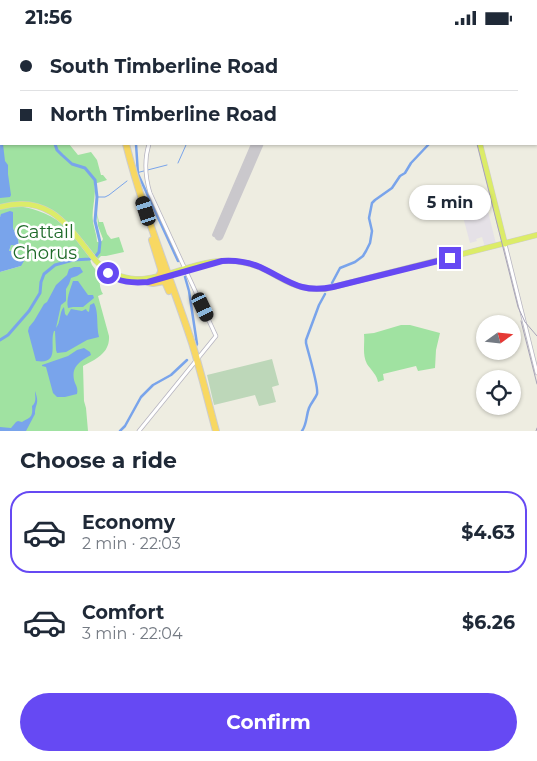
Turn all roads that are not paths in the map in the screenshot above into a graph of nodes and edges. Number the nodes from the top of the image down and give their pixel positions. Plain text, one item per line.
1 (125, 145) edge
2 (149, 145) edge
3 (480, 145) edge
4 (0, 207) edge
5 (537, 235) edge
6 (155, 242) junction
7 (505, 244) junction
8 (186, 270) junction
9 (108, 273) junction
10 (168, 275) junction
11 (148, 282) junction
12 (178, 309) junction
13 (199, 360) junction
14 (537, 373) edge
15 (140, 431) edge
16 (214, 431) edge

1 - 6 highway
2 - 8 street
3 - 7 main road
4 - 9 main road
5 - 7 main road
6 - 10 highway
6 - 10 highway
7 - 8 main road
7 - 14 street
8 - 10 main road
8 - 13 street
9 - 10 main road
9 - 11 main road
10 - 11 main road
10 - 12 highway
11 - 12 highway
12 - 13 highway
12 - 13 highway
13 - 15 street
13 - 16 highway

